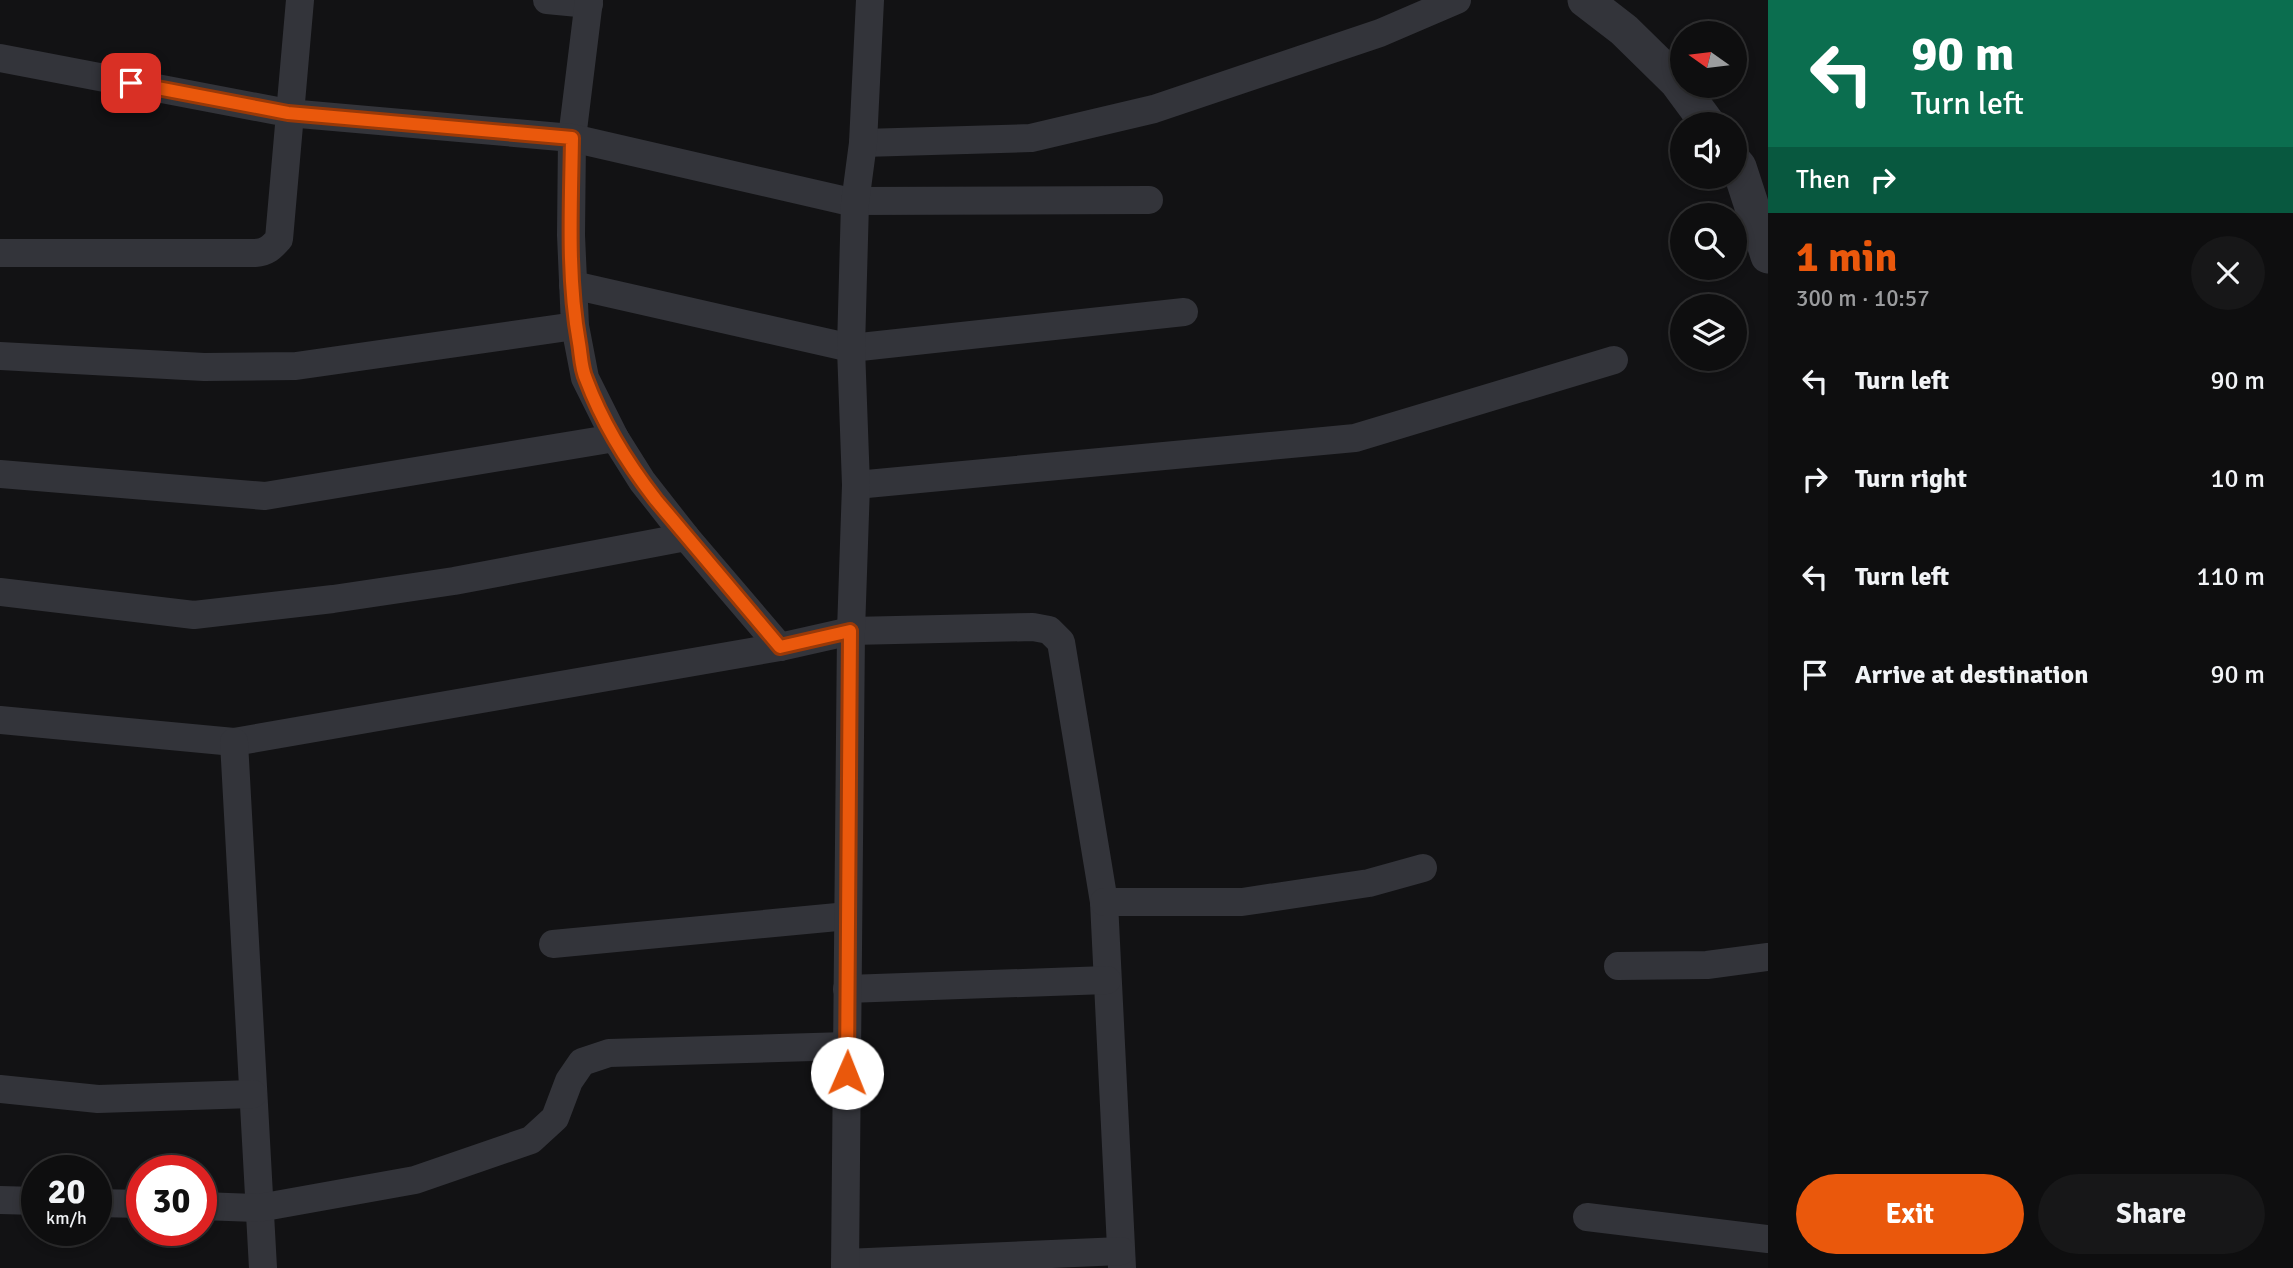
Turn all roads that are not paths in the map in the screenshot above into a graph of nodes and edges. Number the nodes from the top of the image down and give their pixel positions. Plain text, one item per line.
1 (300, 0) edge
2 (547, 0) edge
3 (870, 0) edge
4 (1457, 0) edge
5 (1585, 0) edge
6 (589, 2) edge
7 (0, 58) edge
8 (1699, 112) edge
9 (288, 113) junction
10 (572, 138) junction
11 (863, 143) junction
12 (1746, 189) edge
13 (1149, 200) dead end
14 (855, 202) junction
15 (0, 253) edge
16 (1768, 256) edge
17 (573, 285) junction
18 (1184, 312) dead end
19 (576, 326) junction
20 (851, 348) junction
21 (0, 356) edge
22 (1614, 360) dead end
23 (615, 438) junction
24 (0, 474) edge
25 (856, 485) junction
26 (686, 537) junction
27 (0, 592) edge
28 (850, 631) junction
29 (780, 647) junction
30 (0, 720) edge
31 (234, 742) junction
32 (1423, 868) dead end
33 (1104, 902) junction
34 (848, 916) junction
35 (553, 944) dead end
36 (1768, 957) edge
37 (1618, 966) dead end
38 (1107, 980) junction
39 (847, 989) junction
40 (847, 1046) junction
41 (0, 1089) edge
42 (253, 1094) junction
43 (0, 1200) edge
44 (21, 1201) edge
45 (217, 1207) edge
46 (259, 1208) junction
47 (1587, 1217) dead end
48 (1768, 1238) edge
49 (1121, 1260) edge
50 (845, 1265) edge
51 (262, 1268) edge

1 - 9 street
2 - 6 street
3 - 11 street
4 - 11 street
5 - 8 street
6 - 10 street
7 - 9 street
9 - 10 street
9 - 15 street
10 - 14 street
10 - 17 street
11 - 14 street
12 - 16 street
13 - 14 street
14 - 20 street
17 - 19 street
17 - 20 street
18 - 20 street
19 - 21 street
19 - 23 street
20 - 25 street
22 - 25 street
23 - 24 street
23 - 26 street
25 - 28 street
26 - 27 street
26 - 29 street
28 - 29 street
28 - 33 street
28 - 34 street
29 - 31 street
30 - 31 street
31 - 42 street
32 - 33 street
33 - 38 street
34 - 35 street
34 - 39 street
36 - 37 street
38 - 39 street
38 - 49 street
39 - 40 street
40 - 46 street
40 - 50 street
41 - 42 street
42 - 46 street
43 - 44 street
45 - 46 street
46 - 51 street
47 - 48 street
49 - 50 street

